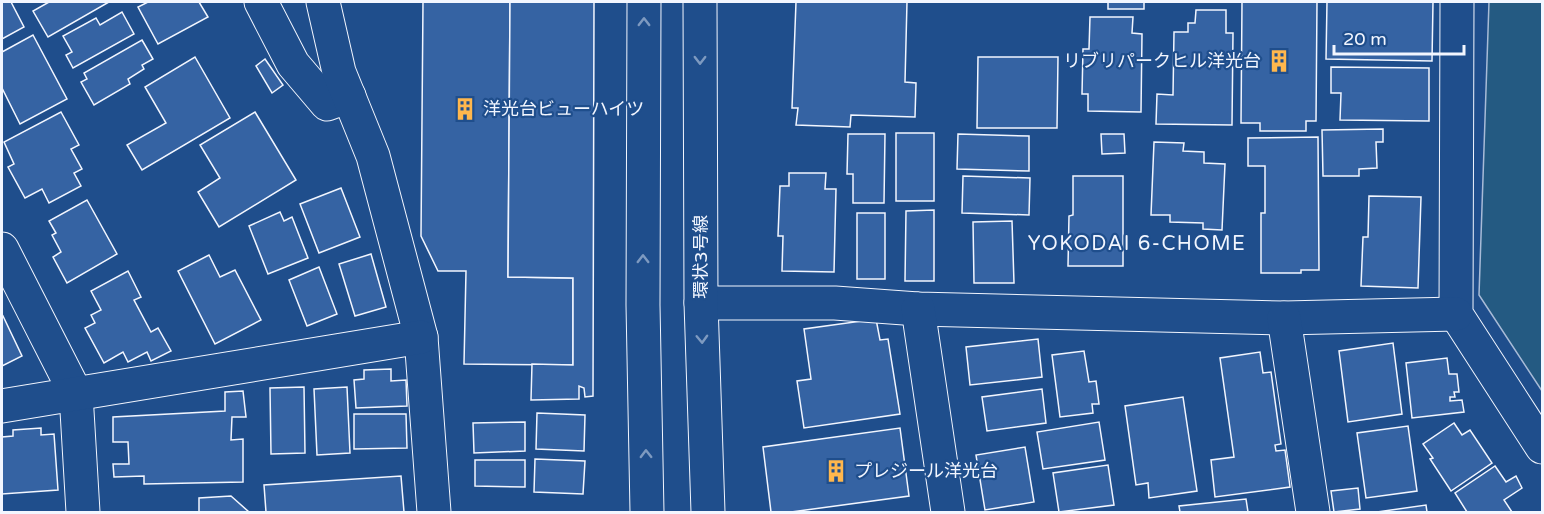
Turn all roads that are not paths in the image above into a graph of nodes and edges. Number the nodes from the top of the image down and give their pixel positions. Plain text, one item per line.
1 (261, 2) edge
2 (323, 2) edge
3 (644, 2) edge
4 (700, 2) edge
5 (1457, 2) edge
6 (349, 96) junction
7 (2, 249) edge
8 (701, 303) junction
9 (918, 309) junction
10 (1456, 314) junction
11 (1284, 318) junction
12 (421, 337) junction
13 (76, 394) junction
14 (2, 406) edge
15 (1542, 447) edge
16 (83, 513) edge
17 (434, 513) edge
18 (647, 513) edge
19 (708, 513) edge
20 (948, 513) edge
21 (1313, 513) edge

1 - 6 street
2 - 6 street
18 -> 3 street
4 -> 8 street, 環状3号線
5 - 10 street
6 - 12 street
7 - 13 street
8 - 9 street
8 -> 19 street, 環状3号線
9 - 11 street
9 - 20 street
10 - 11 street
10 - 15 street
11 - 21 street
12 - 13 street
12 - 17 street
13 - 14 street
13 - 16 street

